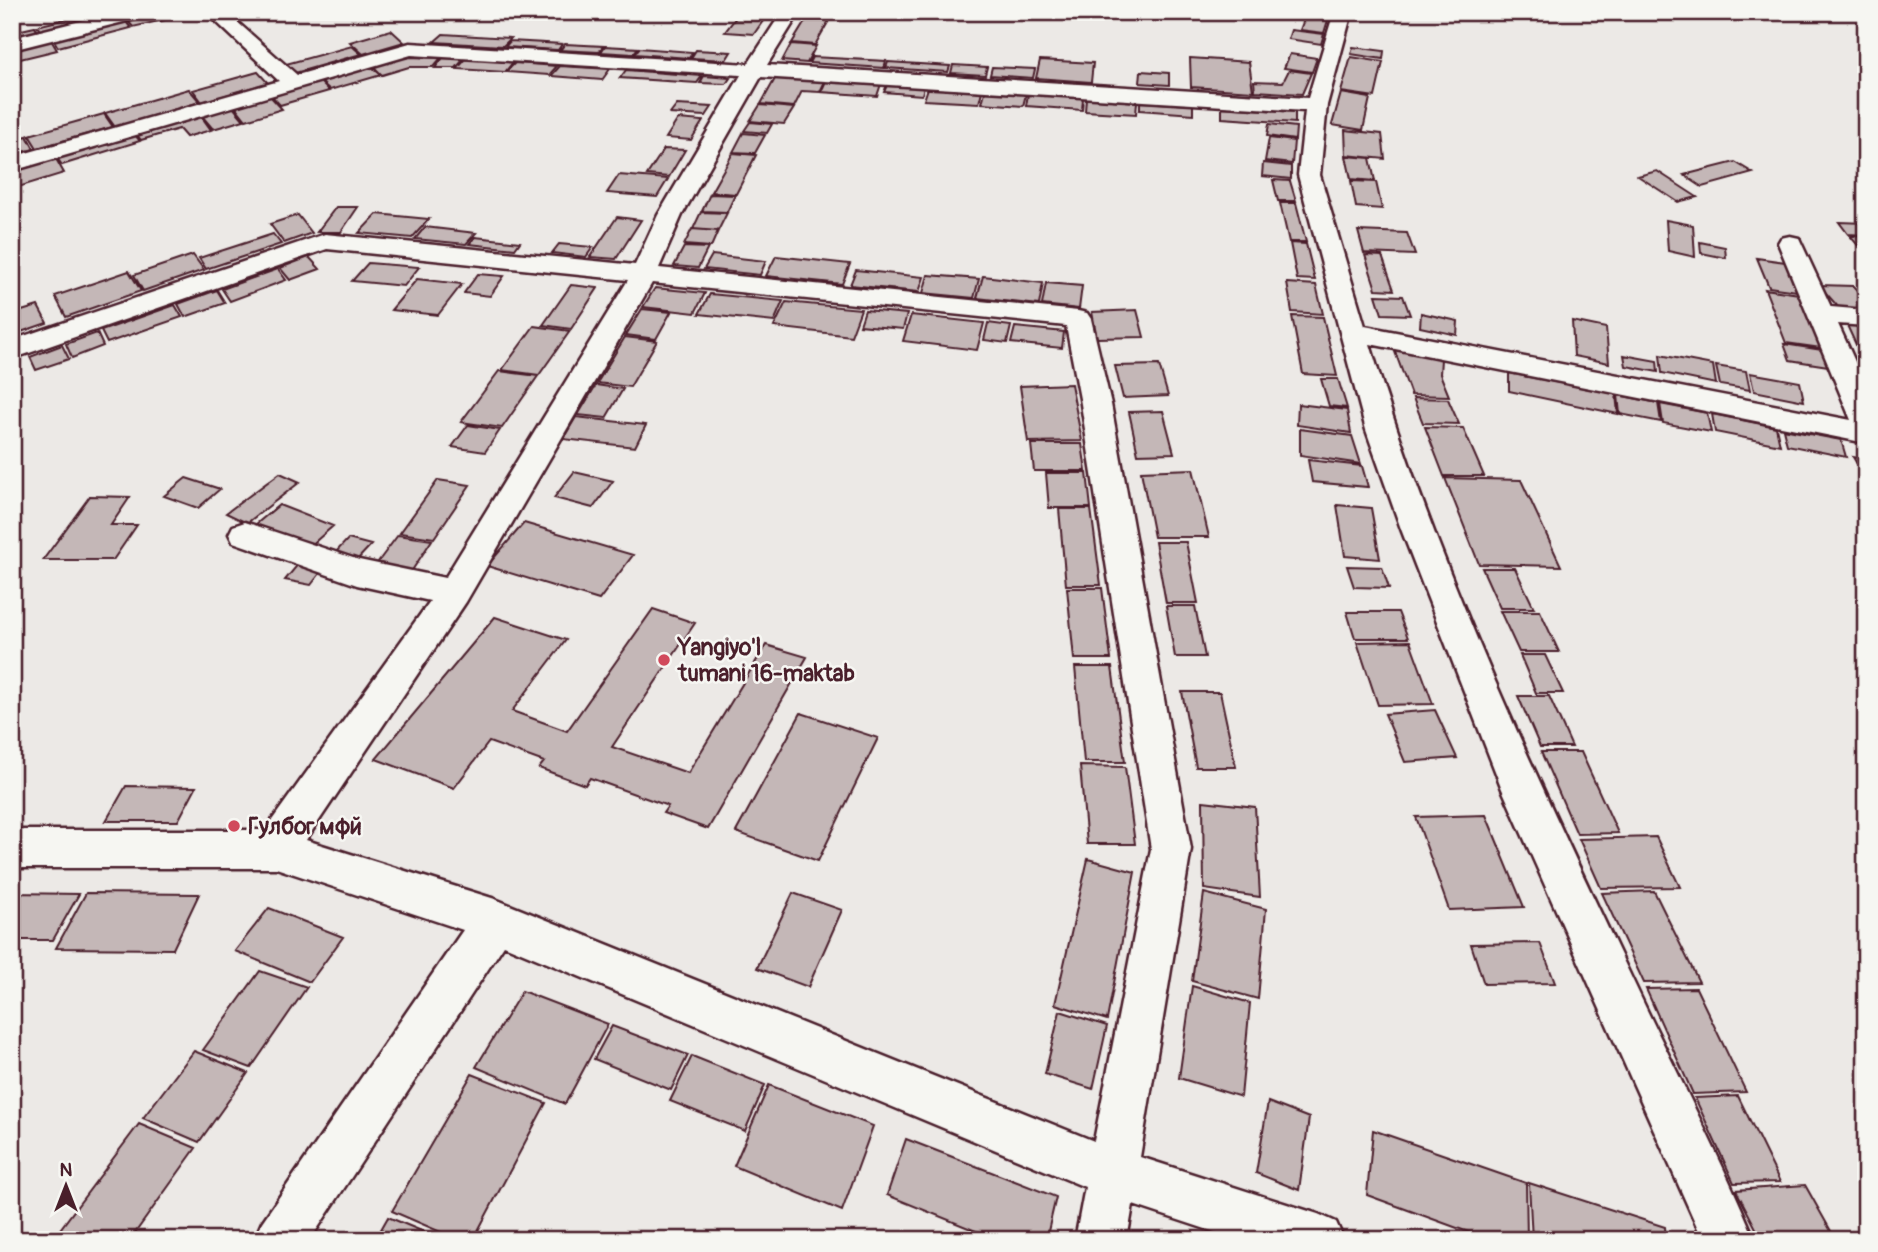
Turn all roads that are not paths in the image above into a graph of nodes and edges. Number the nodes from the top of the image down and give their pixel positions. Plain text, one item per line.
1 (141, 12) edge
2 (215, 12) edge
3 (791, 12) edge
4 (1343, 12) edge
5 (12, 44) edge
6 (755, 69) junction
7 (292, 82) junction
8 (1316, 105) junction
9 (12, 164) edge
10 (1790, 243) dead end
11 (644, 274) junction
12 (1820, 314) junction
13 (1866, 317) edge
14 (1353, 332) junction
15 (12, 349) edge
16 (1866, 420) edge
17 (1866, 433) edge
18 (244, 534) dead end
19 (454, 593) junction
20 (12, 849) edge
21 (276, 849) junction
22 (495, 919) junction
23 (1112, 1173) junction
24 (280, 1240) edge
25 (1101, 1240) edge
26 (1318, 1240) edge
27 (1729, 1240) edge

1 - 5 street
2 - 7 street
3 - 6 street
4 - 8 street
6 - 7 street
6 - 8 street
6 - 11 street
7 - 9 street
8 - 14 street
10 - 12 street
11 - 15 street
11 - 19 street
11 - 23 street
12 - 13 street
12 - 16 street
14 - 17 street
14 - 27 street
18 - 19 street
19 - 21 street
20 - 21 street
21 - 22 street
22 - 23 street
22 - 24 street
23 - 25 street
23 - 26 street

